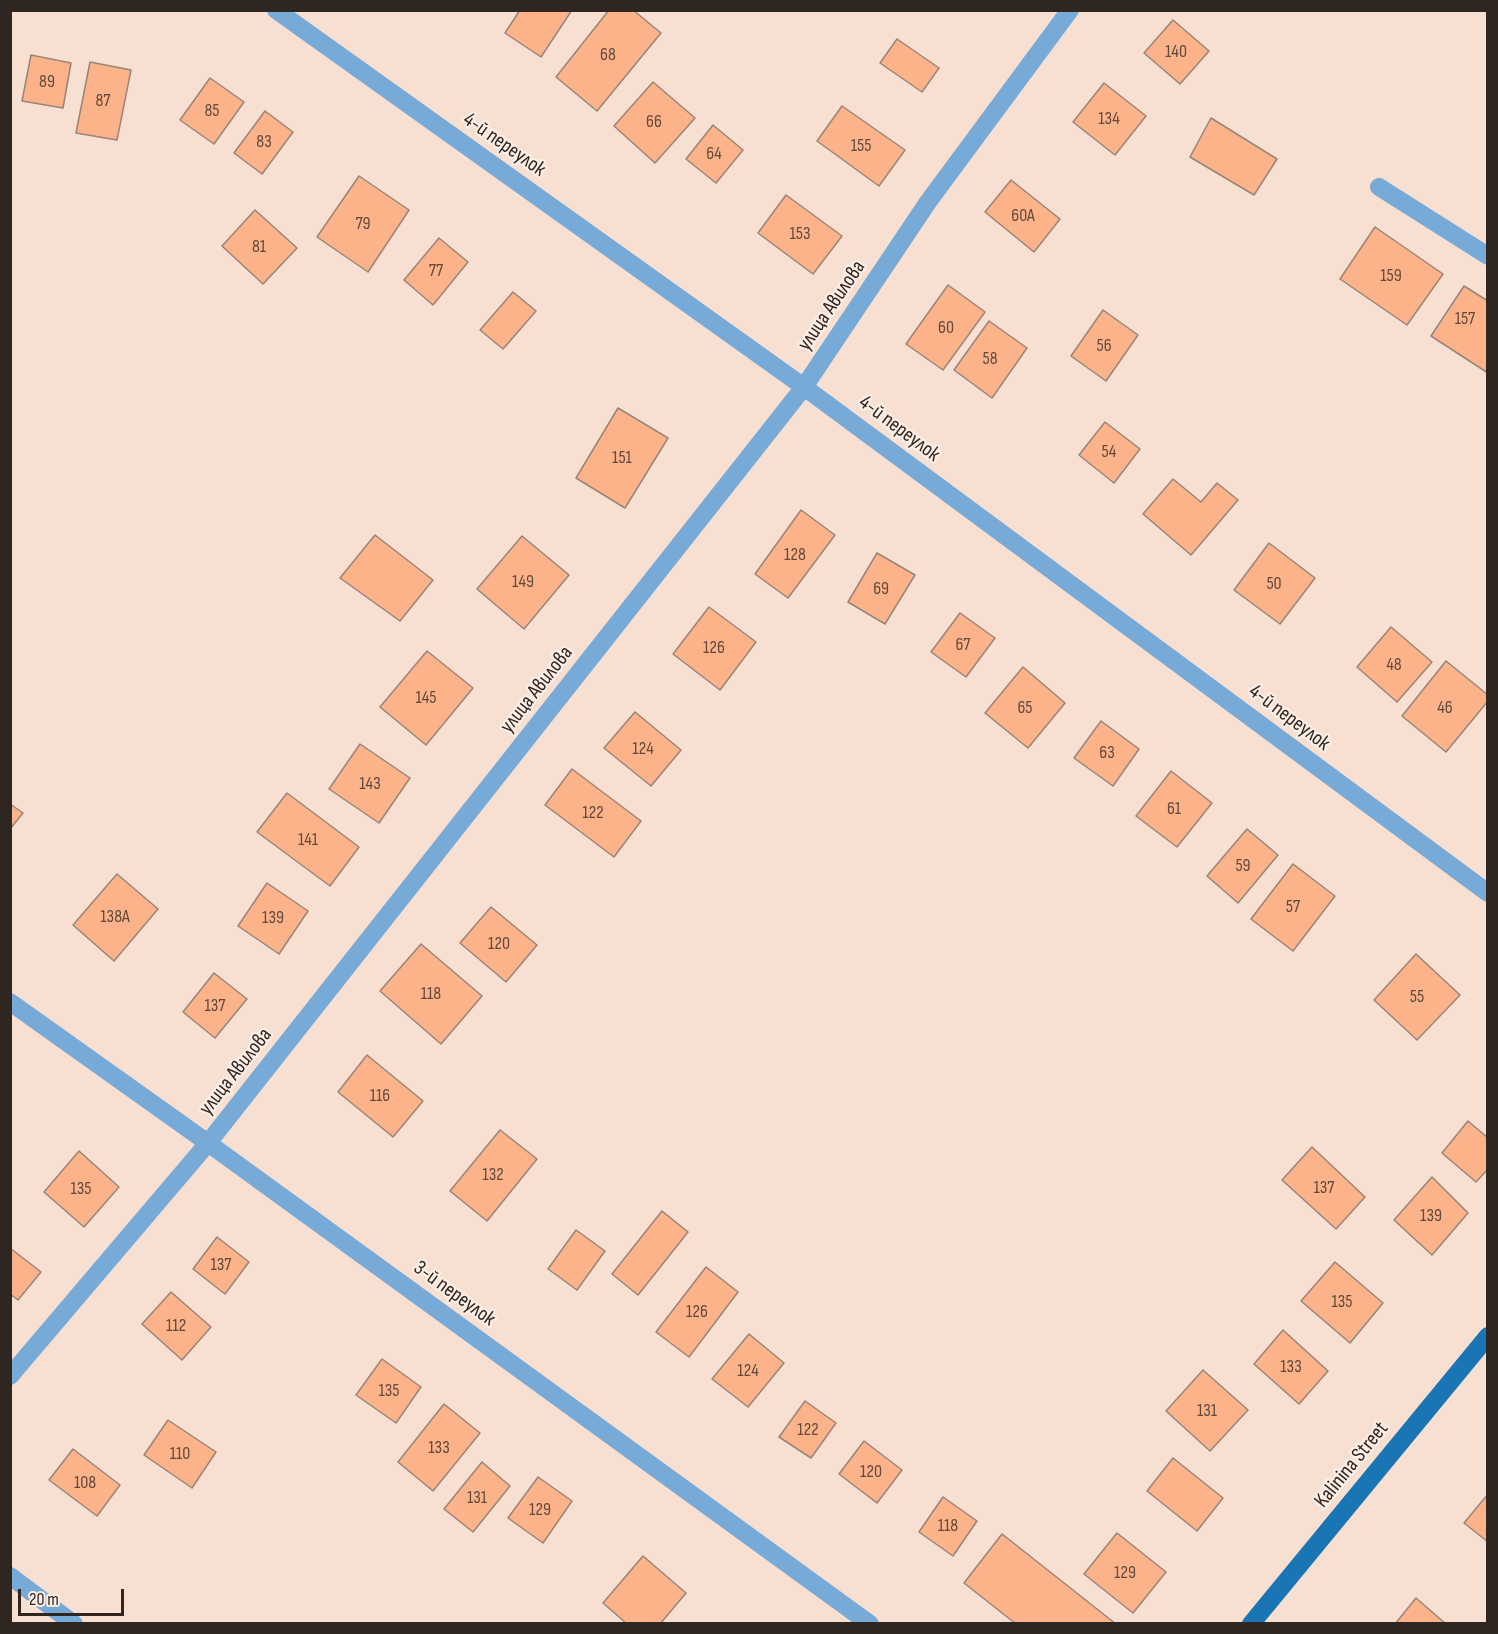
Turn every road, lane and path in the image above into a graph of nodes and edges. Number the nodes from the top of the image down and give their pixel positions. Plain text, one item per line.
1 (276, 10) edge
2 (1071, 10) edge
3 (1379, 187) dead end
4 (1488, 256) edge
5 (804, 387) junction
6 (1488, 893) edge
7 (10, 1002) edge
8 (208, 1143) junction
9 (1488, 1336) edge
10 (10, 1376) edge
11 (10, 1576) edge
12 (74, 1623) edge
13 (870, 1623) edge
14 (1251, 1623) edge

1 - 5 street, 4-й переулок
2 - 5 street, улица Авилова
3 - 4 street
5 - 6 street, 4-й переулок
5 - 8 street, улица Авилова
7 - 8 street, 3-й переулок
8 - 10 street, улица Авилова
8 - 13 street, 3-й переулок
9 - 14 main road, Kalinina Street
11 - 12 street

